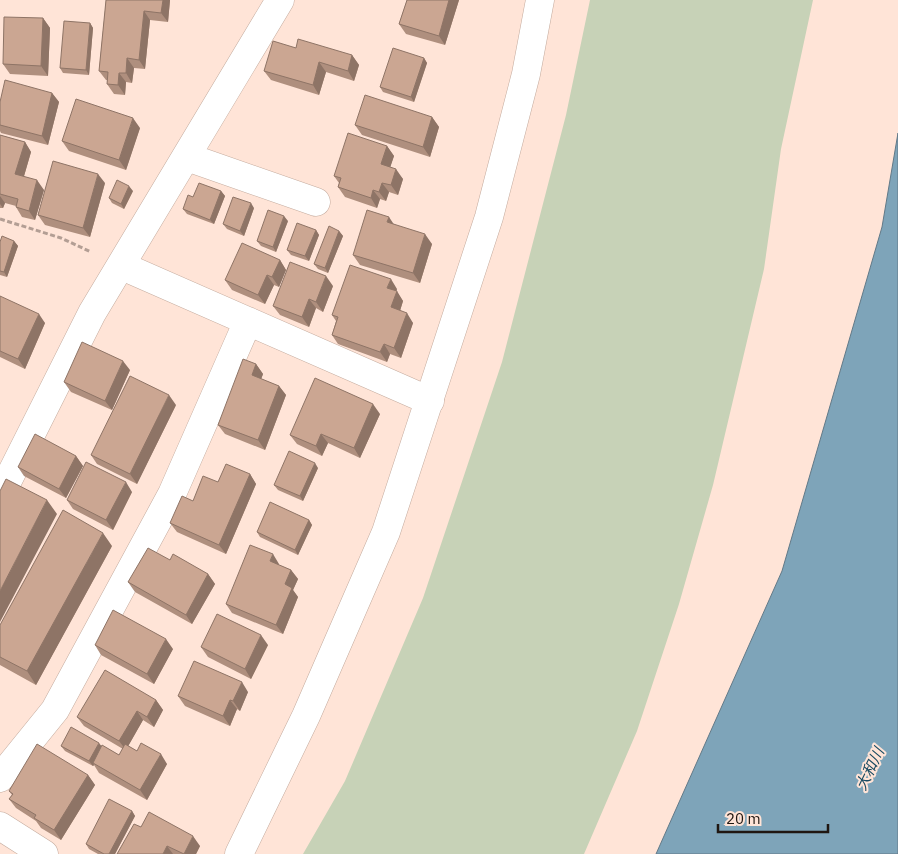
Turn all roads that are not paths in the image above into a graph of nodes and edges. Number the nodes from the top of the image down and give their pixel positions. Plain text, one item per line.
1 (280, 0) edge
2 (540, 0) edge
3 (187, 157) junction
4 (316, 202) dead end
5 (122, 266) junction
6 (248, 321) junction
7 (430, 401) junction
8 (0, 496) edge
9 (0, 778) edge
10 (0, 826) edge
11 (44, 854) edge
12 (239, 854) edge

1 - 3 street
2 - 7 street
3 - 4 street
3 - 5 street
5 - 6 street
5 - 8 street
6 - 7 street
6 - 9 street
7 - 12 street
10 - 11 street

